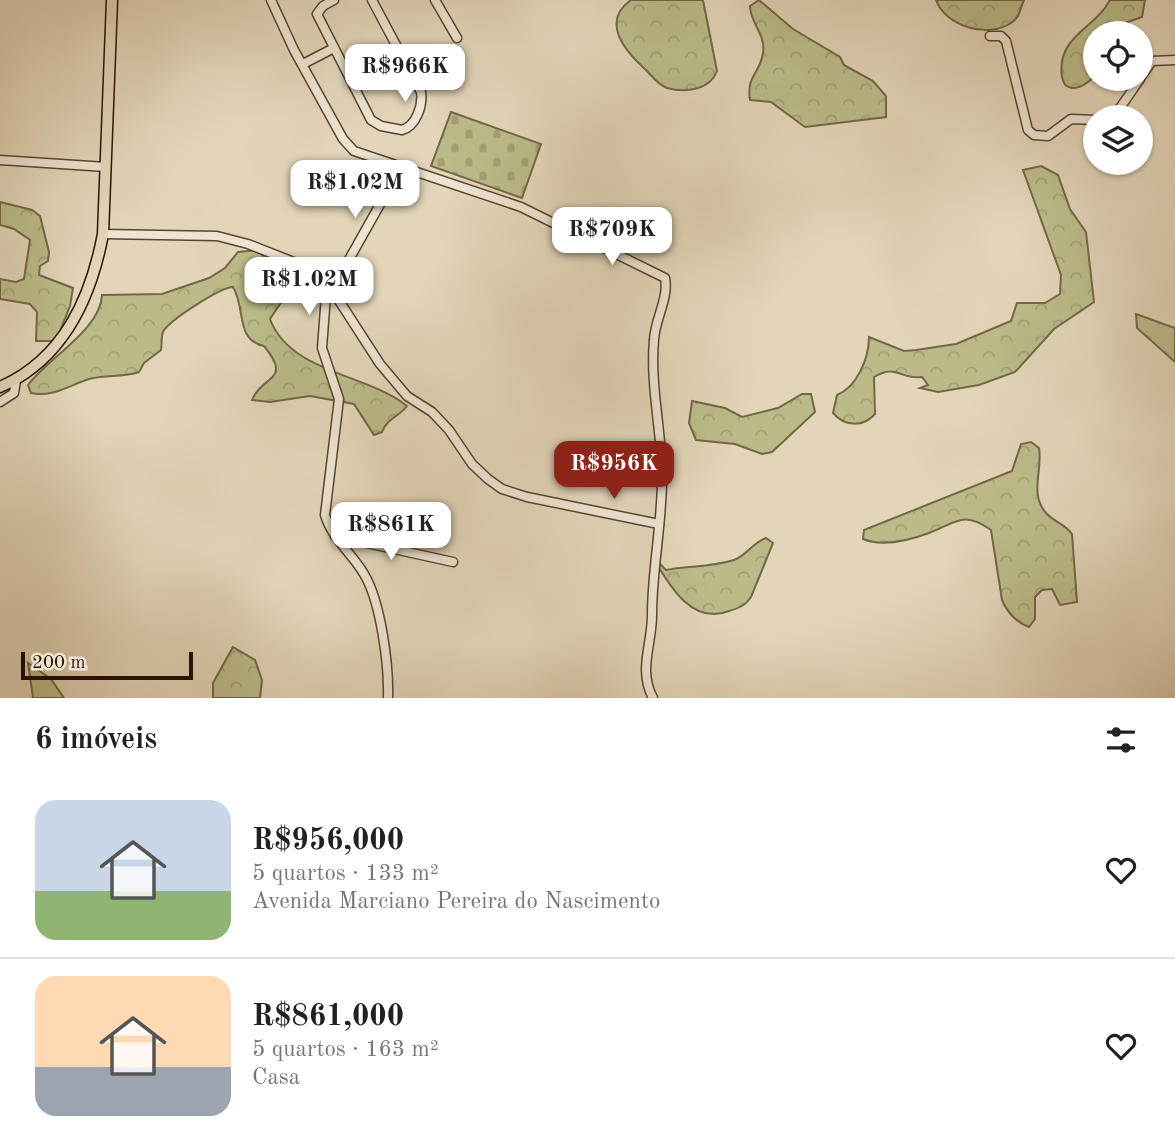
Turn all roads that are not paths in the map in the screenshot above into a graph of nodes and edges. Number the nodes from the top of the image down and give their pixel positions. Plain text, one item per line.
1 (112, 0) edge
2 (271, 0) edge
3 (334, 0) edge
4 (372, 0) edge
5 (435, 0) edge
6 (990, 36) dead end
7 (457, 38) dead end
8 (332, 48) junction
9 (1175, 60) edge
10 (1153, 61) edge
11 (303, 64) junction
12 (1083, 119) edge
13 (0, 160) edge
14 (106, 167) junction
15 (401, 167) junction
16 (103, 234) junction
17 (330, 285) junction
18 (16, 380) junction
19 (0, 387) edge
20 (0, 402) edge
21 (659, 524) junction
22 (335, 536) junction
23 (453, 562) dead end
24 (650, 697) edge
25 (388, 698) edge

1 - 14 main road
2 - 11 street
3 - 8 street
4 - 8 street
5 - 7 street
6 - 12 street
8 - 11 street
9 - 10 street
11 - 15 street
13 - 14 street
14 - 16 main road
15 - 17 street
15 - 21 street
16 - 17 street
16 - 18 main road
17 - 21 street
17 - 22 street
18 - 19 main road
18 - 20 street
21 - 24 street
22 - 23 street
22 - 25 street

